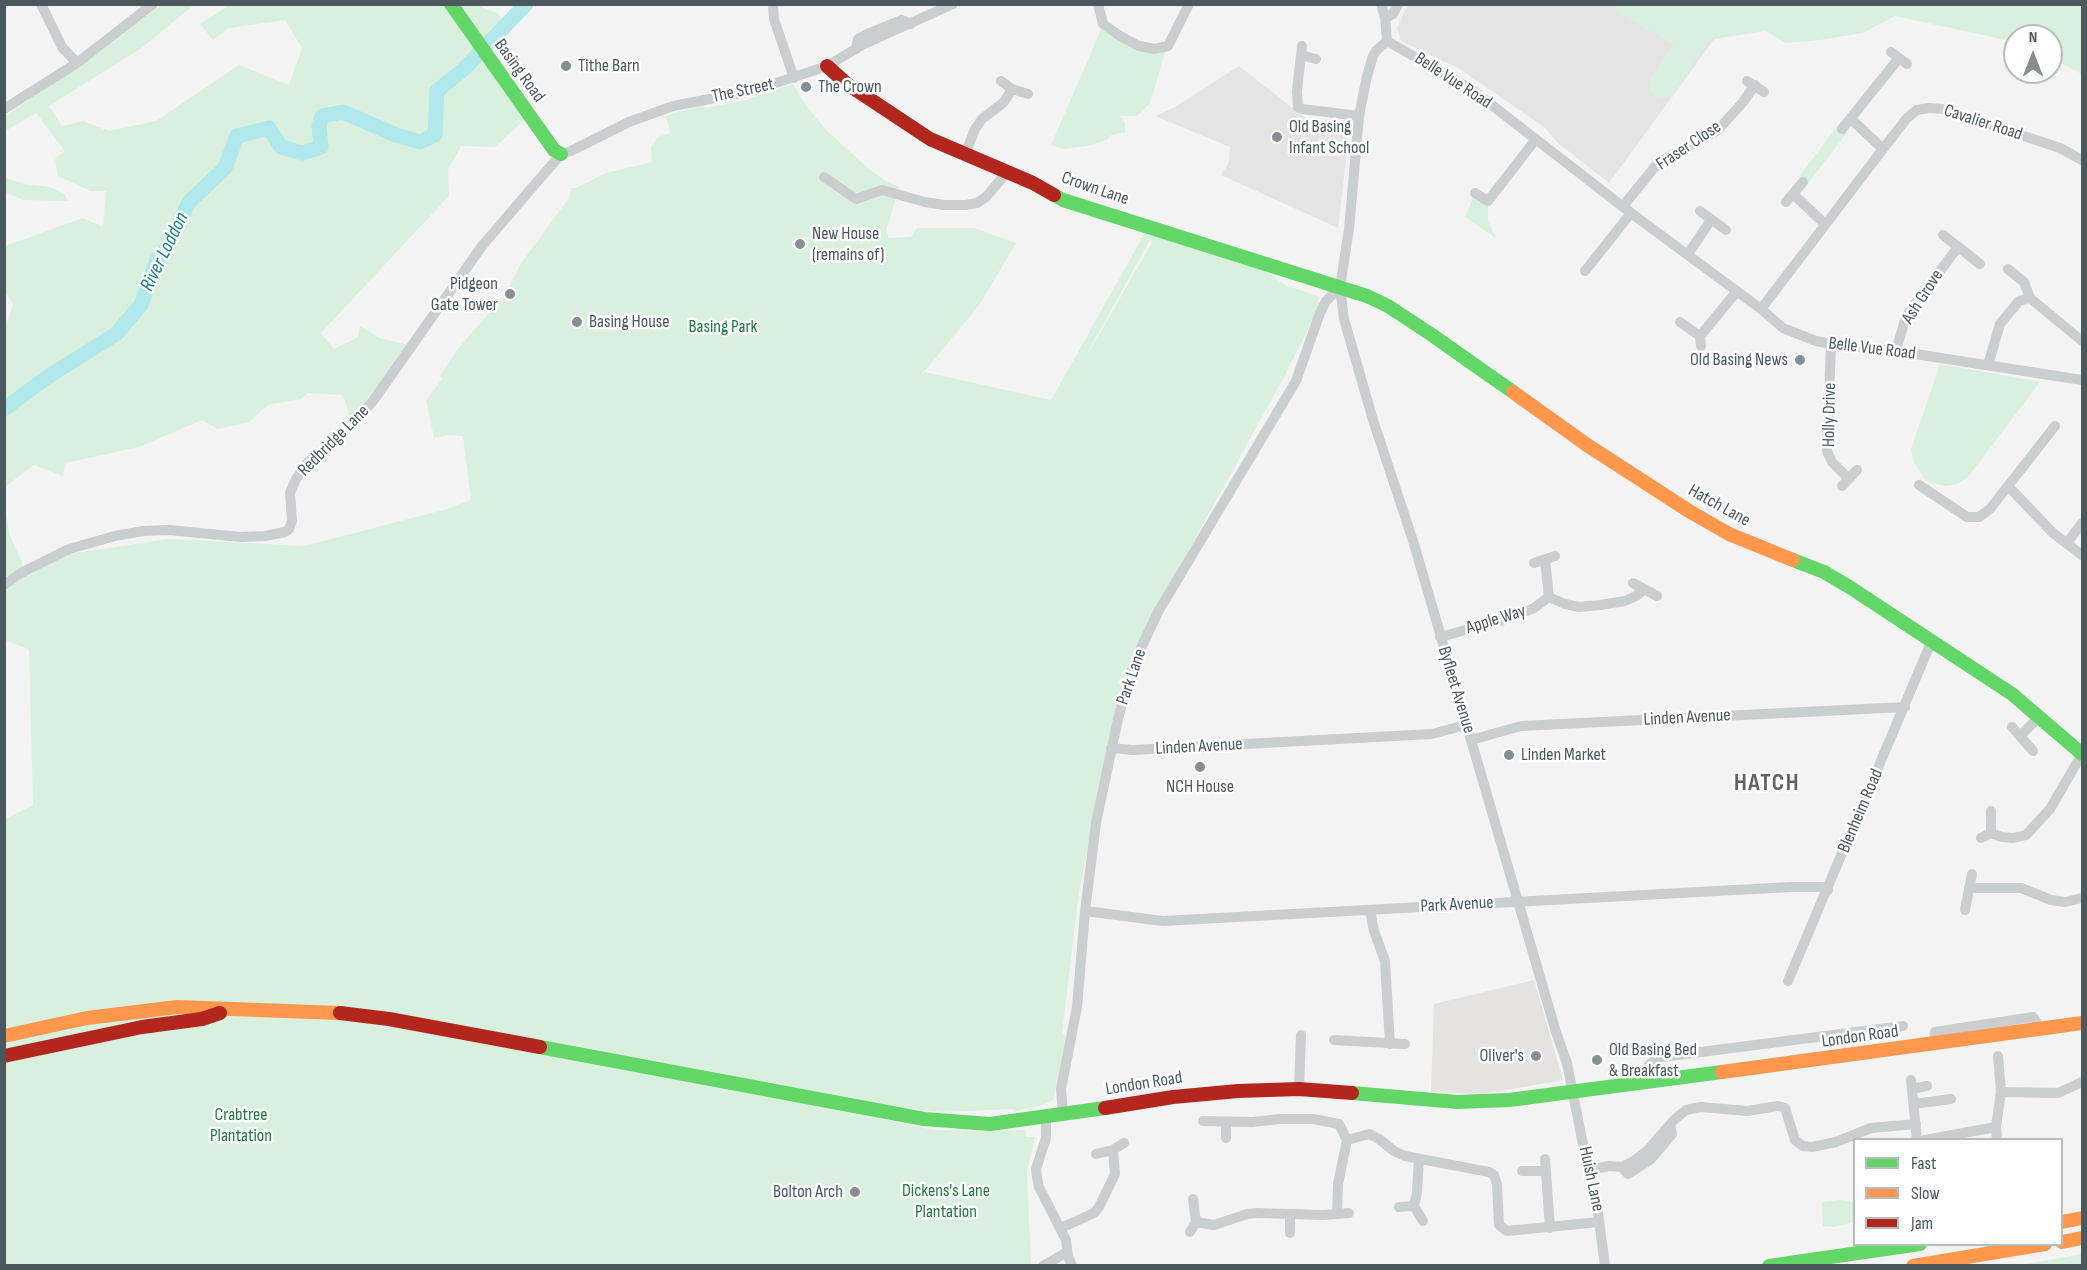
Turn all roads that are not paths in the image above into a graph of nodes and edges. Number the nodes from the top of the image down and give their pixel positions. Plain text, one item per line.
1 (41, 4) edge
2 (153, 4) edge
3 (451, 4) edge
4 (773, 4) edge
5 (954, 4) edge
6 (1098, 4) edge
7 (1189, 4) edge
8 (1381, 4) edge
9 (1398, 4) edge
10 (1385, 18) junction
11 (1387, 41) junction
12 (1899, 58) dead end
13 (1316, 59) dead end
14 (77, 63) junction
15 (827, 66) junction
16 (794, 78) junction
17 (1001, 81) dead end
18 (1755, 86) dead end
19 (1012, 89) junction
20 (1028, 94) dead end
21 (4, 109) edge
22 (1359, 116) junction
23 (1851, 119) junction
24 (1842, 129) dead end
25 (1536, 139) junction
26 (1882, 149) junction
27 (561, 154) junction
28 (965, 155) junction
29 (2082, 160) edge
30 (1007, 172) junction
31 (824, 177) dead end
32 (1803, 182) dead end
33 (1475, 194) dead end
34 (1627, 210) junction
35 (1700, 211) dead end
36 (1711, 220) junction
37 (1825, 224) junction
38 (1726, 230) dead end
39 (1943, 235) dead end
40 (1958, 247) junction
41 (1688, 254) junction
42 (1980, 264) dead end
43 (2008, 268) dead end
44 (1585, 271) dead end
45 (1340, 287) junction
46 (1737, 291) junction
47 (2030, 298) junction
48 (1761, 309) junction
49 (1680, 322) dead end
50 (2082, 341) edge
51 (1831, 344) junction
52 (1896, 351) junction
53 (1988, 365) junction
54 (2082, 380) edge
55 (2055, 426) dead end
56 (1849, 478) dead end
57 (1919, 485) dead end
58 (2008, 486) junction
59 (2082, 523) edge
60 (2067, 543) junction
61 (2082, 555) edge
62 (1544, 560) dead end
63 (1633, 583) dead end
64 (4, 585) edge
65 (1645, 589) junction
66 (1656, 596) dead end
67 (1549, 597) junction
68 (1440, 637) junction
69 (1932, 640) junction
70 (1905, 707) junction
71 (2040, 717) junction
72 (1466, 725) junction
73 (2012, 727) dead end
74 (2020, 736) junction
75 (1471, 740) junction
76 (1111, 748) junction
77 (2033, 751) dead end
78 (2082, 754) edge
79 (1991, 811) dead end
80 (1972, 873) dead end
81 (1969, 888) junction
82 (1828, 890) junction
83 (2082, 898) edge
84 (1518, 902) junction
85 (1085, 910) junction
86 (1370, 910) junction
87 (1965, 910) dead end
88 (1788, 981) dead end
89 (226, 1010) junction
90 (2082, 1023) edge
91 (1903, 1026) dead end
92 (1350, 1028) dead end
93 (1301, 1035) dead end
94 (4, 1036) edge
95 (1334, 1040) dead end
96 (1350, 1041) junction
97 (1390, 1044) junction
98 (1405, 1044) dead end
99 (4, 1056) edge
100 (1998, 1056) dead end
101 (1642, 1082) junction
102 (2082, 1082) edge
103 (1927, 1086) dead end
104 (1299, 1089) junction
105 (1574, 1092) junction
106 (2001, 1092) junction
107 (1951, 1099) dead end
108 (1914, 1104) junction
109 (1063, 1115) junction
110 (1046, 1117) junction
111 (1203, 1121) dead end
112 (1226, 1122) junction
113 (1916, 1124) junction
114 (1996, 1127) junction
115 (1226, 1138) dead end
116 (1917, 1138) edge
117 (1936, 1138) edge
118 (1997, 1138) edge
119 (1347, 1140) junction
120 (1124, 1143) dead end
121 (1113, 1150) junction
122 (1096, 1154) dead end
123 (1419, 1159) junction
124 (1545, 1159) dead end
125 (1588, 1170) junction
126 (1522, 1171) dead end
127 (1546, 1171) junction
128 (1193, 1199) dead end
129 (1414, 1206) junction
130 (1399, 1207) dead end
131 (1349, 1213) dead end
132 (1290, 1214) junction
133 (1337, 1214) junction
134 (2082, 1218) edge
135 (1423, 1221) dead end
136 (1599, 1222) junction
137 (2063, 1222) edge
138 (1061, 1228) junction
139 (1550, 1228) junction
140 (1290, 1233) dead end
141 (2082, 1238) edge
142 (2063, 1242) edge
143 (1913, 1246) edge
144 (2038, 1246) edge
145 (1067, 1252) junction
146 (1043, 1266) edge
147 (1072, 1266) edge
148 (1605, 1266) edge
149 (1769, 1266) edge
150 (1913, 1266) edge

1 - 14 street
2 - 14 street
3 - 27 main road, Basing Road
4 - 16 street
5 - 15 street, The Street
6 - 7 street
8 - 10 street
9 - 10 street
10 - 11 street
11 - 22 street
11 - 25 street, Belle Vue Road
12 - 23 street
13 - 22 street
14 - 21 street
15 - 16 street, The Street
15 - 28 main road, Crown Lane
16 - 27 street, The Street
17 - 19 street
18 - 34 street, Fraser Close
19 - 20 street
19 - 28 street
22 - 45 street
23 - 24 street
23 - 26 street
25 - 33 street
25 - 34 street, Belle Vue Road
26 - 29 street, Cavalier Road
26 - 37 street, Cavalier Road
27 - 64 street, Redbridge Lane
28 - 30 main road, Crown Lane
30 - 31 street
30 - 45 main road, Crown Lane
32 - 37 street
34 - 41 street, Belle Vue Road
34 - 44 street, Fraser Close
35 - 36 street
36 - 38 street
36 - 41 street
37 - 48 street, Cavalier Road
39 - 40 street
40 - 42 street
40 - 52 street, Ash Grove
41 - 46 street, Belle Vue Road
43 - 47 street
45 - 68 street, Byfleet Avenue
45 - 69 main road, Hatch Lane
45 - 76 street, Park Lane
46 - 48 street, Belle Vue Road
46 - 49 street
47 - 50 street
47 - 53 street
48 - 51 street, Belle Vue Road
51 - 52 street, Belle Vue Road
51 - 56 street, Holly Drive
52 - 53 street, Belle Vue Road
53 - 54 street, Belle Vue Road
55 - 58 street
57 - 58 street
58 - 60 street
59 - 60 street
60 - 61 street
62 - 67 street, Apple Way
63 - 65 street
65 - 66 street
65 - 67 street, Apple Way
67 - 68 street, Apple Way
68 - 72 street, Byfleet Avenue
69 - 70 street, Blenheim Road
69 - 71 main road, Hatch Lane
70 - 75 street, Linden Avenue
70 - 82 street, Blenheim Road
71 - 74 street
71 - 78 main road, Hatch Lane
72 - 75 street, Byfleet Avenue
72 - 76 street, Linden Avenue
73 - 74 street
74 - 77 street
75 - 84 street, Byfleet Avenue
76 - 85 street, Park Lane
78 - 79 street
80 - 81 street
81 - 83 street
81 - 87 street
82 - 84 street, Park Avenue
82 - 88 street, Blenheim Road
84 - 86 street, Park Avenue
84 - 105 street, Byfleet Avenue
85 - 86 street, Park Avenue
85 - 109 street, Park Lane
86 - 97 street
89 - 94 main road
89 - 99 main road
89 - 110 main road, London Road
90 - 101 main road, London Road
91 - 101 street, London Road
92 - 96 street
93 - 104 street
95 - 96 street
96 - 97 street
97 - 98 street
100 - 106 street
101 - 105 main road, London Road
102 - 106 street
103 - 108 street
104 - 105 main road, London Road
104 - 109 main road, London Road
105 - 125 street, Huish Lane
106 - 114 street
107 - 108 street
108 - 113 street
109 - 110 main road, London Road
110 - 138 street
111 - 112 street
112 - 115 street
112 - 119 street
113 - 116 street
113 - 125 street
114 - 117 street
114 - 118 street
119 - 123 street
119 - 133 street
120 - 121 street
121 - 122 street
121 - 138 street
123 - 129 street
123 - 139 street
124 - 127 street
125 - 136 street, Huish Lane
126 - 127 street
127 - 139 street
128 - 132 street
129 - 130 street
129 - 135 street
131 - 133 street
132 - 133 street
132 - 140 street
134 - 137 main road
136 - 139 street
136 - 148 street, Huish Lane
138 - 145 street
141 - 142 main road
143 - 149 main road
144 - 150 main road
145 - 146 street
145 - 147 street

